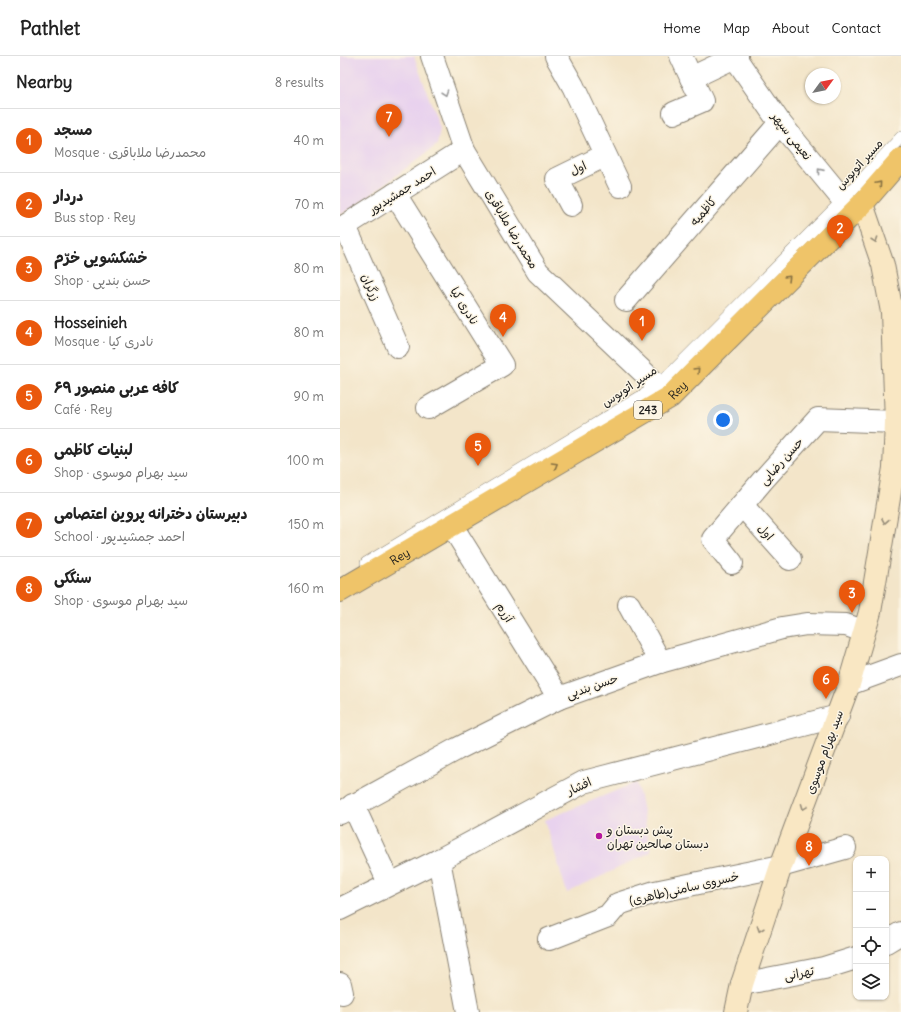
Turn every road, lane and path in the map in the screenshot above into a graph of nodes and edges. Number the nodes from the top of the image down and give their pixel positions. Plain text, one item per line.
1 (432, 56) edge
2 (556, 56) edge
3 (681, 56) edge
4 (735, 56) edge
5 (692, 78) junction
6 (674, 113) dead end
7 (780, 123) junction
8 (901, 137) edge
9 (464, 150) junction
10 (604, 156) junction
11 (901, 159) edge
12 (620, 186) dead end
13 (395, 194) junction
14 (571, 205) dead end
15 (853, 205) junction
16 (342, 228) edge
17 (626, 300) dead end
18 (896, 306) edge
19 (398, 347) dead end
20 (658, 386) junction
21 (428, 408) dead end
22 (896, 422) junction
23 (896, 486) edge
24 (742, 505) junction
25 (452, 526) junction
26 (790, 559) dead end
27 (732, 563) dead end
28 (340, 579) edge
29 (340, 592) edge
30 (629, 604) dead end
31 (863, 631) junction
32 (660, 662) junction
33 (901, 665) edge
34 (849, 684) junction
35 (559, 698) junction
36 (838, 716) junction
37 (346, 809) edge
38 (845, 848) dead end
39 (440, 860) junction
40 (781, 866) junction
41 (389, 883) junction
42 (340, 908) edge
43 (901, 933) edge
44 (548, 939) dead end
45 (889, 940) edge
46 (853, 959) edge
47 (742, 984) junction
48 (468, 1012) edge
49 (736, 1012) edge

1 -> 9 street, محمدرضا ملاباقری
2 - 10 street
3 - 5 street
4 - 5 street
4 - 7 street, نعیمی سپهر
5 - 6 street
15 -> 7 street, نعیمی سپهر
7 - 17 street, کاظمیه
8 - 15 lane, مسیر اتوبوس
9 - 13 street, احمد جمشیدپور
9 - 20 street, محمدرضا ملاباقری
10 - 12 street
10 - 14 street, اول
15 -> 11 main road, Rey / 243
13 - 16 street, احمد جمشیدپور
13 - 21 street, نادری کیا
15 -> 18 street, سید بهرام موسوی
15 - 20 lane, مسیر اتوبوس
25 -> 15 main road, Rey / 243
16 - 19 street, زرگران
18 - 22 street, سید بهرام موسوی
20 - 28 lane, مسیر اتوبوس
22 - 23 street, سید بهرام موسوی
22 - 24 street, حسن رضایی
23 -> 31 street, سید بهرام موسوی
24 - 26 street, اول
24 - 27 street, حسن رضایی
25 - 29 main road, Rey / 243
25 - 35 street, آزرم
30 - 32 street
31 - 32 street, حسن بندپی
31 - 34 street, سید بهرام موسوی
32 - 35 street, حسن بندپی
33 - 34 street
34 - 36 street, سید بهرام موسوی
35 - 37 street, حسن بندپی
36 - 39 street, افشار
36 -> 40 street, سید بهرام موسوی
37 - 41 street
38 - 40 street, خسروی سامنی(طاهری)
39 - 41 street, افشار
39 - 48 street
40 - 44 street, خسروی سامنی(طاهری)
40 -> 47 street, سید بهرام موسوی
41 - 42 street, افشار
43 - 45 street
46 - 47 street, تهرانی
47 - 49 street, سید بهرام موسوی

